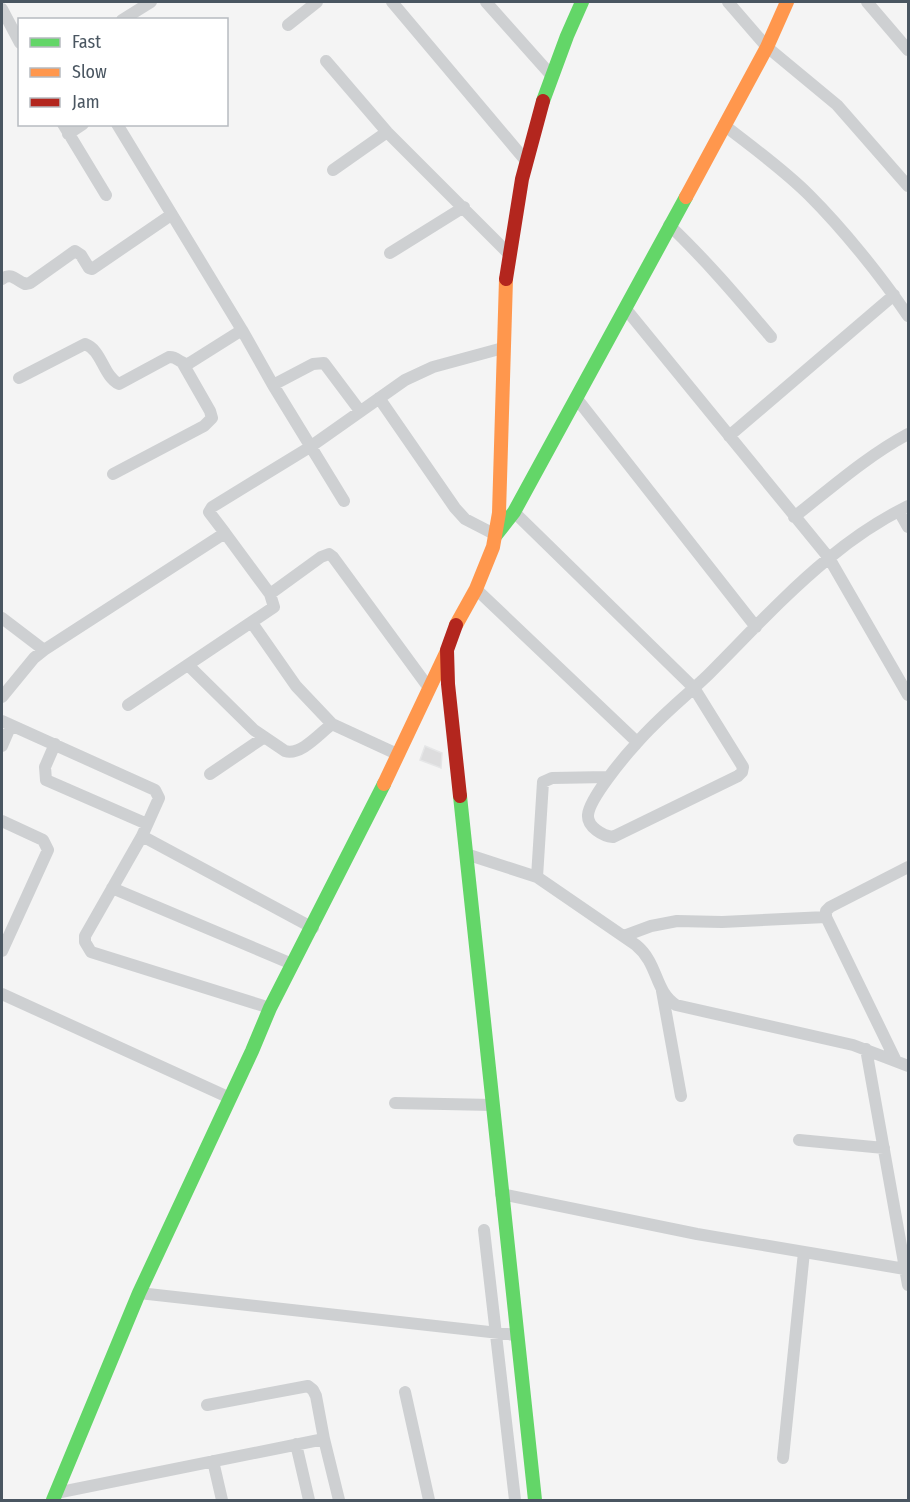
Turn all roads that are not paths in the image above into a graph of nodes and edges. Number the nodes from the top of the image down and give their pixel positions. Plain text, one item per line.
1 (151, 2) edge
2 (317, 2) edge
3 (392, 2) edge
4 (486, 2) edge
5 (582, 2) edge
6 (728, 2) edge
7 (787, 2) edge
8 (867, 2) edge
9 (2, 9) edge
10 (125, 18) edge
11 (288, 25) dead end
12 (18, 39) edge
13 (766, 47) junction
14 (909, 50) edge
15 (326, 61) dead end
16 (551, 75) junction
17 (724, 124) junction
18 (118, 126) edge
19 (66, 129) edge
20 (387, 132) junction
21 (526, 161) junction
22 (333, 170) dead end
23 (909, 186) edge
24 (106, 195) dead end
25 (464, 207) junction
26 (171, 215) junction
27 (669, 225) junction
28 (390, 253) dead end
29 (508, 253) junction
30 (2, 279) edge
31 (894, 295) junction
32 (625, 308) junction
33 (909, 316) edge
34 (242, 330) junction
35 (771, 337) dead end
36 (503, 348) junction
37 (182, 362) junction
38 (19, 378) dead end
39 (273, 385) junction
40 (379, 398) junction
41 (576, 399) junction
42 (360, 411) junction
43 (909, 434) edge
44 (729, 436) junction
45 (310, 447) junction
46 (113, 474) dead end
47 (344, 501) dead end
48 (904, 508) edge
49 (514, 512) junction
50 (794, 517) junction
51 (909, 527) edge
52 (225, 533) junction
53 (496, 535) junction
54 (829, 558) junction
55 (476, 589) junction
56 (270, 594) junction
57 (2, 618) edge
58 (252, 623) junction
59 (756, 627) junction
60 (44, 650) junction
61 (447, 650) junction
62 (189, 666) junction
63 (429, 688) junction
64 (694, 688) junction
65 (909, 695) edge
66 (2, 697) edge
67 (128, 705) dead end
68 (6, 723) edge
69 (332, 724) junction
70 (263, 738) junction
71 (637, 742) junction
72 (55, 744) junction
73 (2, 746) edge
74 (397, 754) junction
75 (210, 774) dead end
76 (608, 777) junction
77 (2, 821) edge
78 (147, 824) junction
79 (142, 836) junction
80 (466, 854) junction
81 (909, 867) edge
82 (537, 877) junction
83 (112, 888) junction
84 (826, 917) junction
85 (313, 928) junction
86 (624, 936) junction
87 (2, 951) edge
88 (292, 964) junction
89 (661, 990) junction
90 (2, 994) edge
91 (270, 1008) junction
92 (866, 1049) junction
93 (896, 1061) junction
94 (909, 1066) edge
95 (681, 1096) dead end
96 (230, 1098) junction
97 (395, 1103) dead end
98 (493, 1105) junction
99 (799, 1140) dead end
100 (884, 1148) junction
101 (501, 1194) junction
102 (484, 1230) dead end
103 (904, 1244) edge
104 (804, 1252) junction
105 (905, 1269) junction
106 (909, 1285) edge
107 (139, 1293) junction
108 (495, 1333) junction
109 (516, 1335) junction
110 (405, 1392) dead end
111 (207, 1406) dead end
112 (324, 1439) junction
113 (296, 1444) junction
114 (783, 1458) dead end
115 (213, 1461) junction
116 (54, 1497) edge
117 (222, 1500) edge
118 (309, 1500) edge
119 (339, 1500) edge
120 (429, 1500) edge
121 (514, 1500) edge
122 (535, 1500) edge

1 - 10 street
2 - 11 street
3 - 21 street
4 - 16 street
5 - 16 main road
6 - 13 street
7 - 13 main road
8 - 14 street
9 - 12 street
13 - 17 main road
13 - 23 street
15 - 20 street
16 - 21 main road
17 - 27 main road
17 - 31 street
18 - 26 street
19 - 24 street
20 - 22 street
20 - 25 street
21 - 29 main road
25 - 28 street
25 - 29 street
26 - 30 street
26 - 34 street
27 - 32 main road
27 - 35 street
29 - 36 main road
31 - 33 street
31 - 44 street
32 - 41 main road
32 - 44 street
34 - 37 street
34 - 39 street
36 - 40 street
36 - 53 main road
37 - 38 street
37 - 46 street
39 - 42 street
39 - 45 street
40 - 42 street
40 - 53 street
41 - 49 main road
41 - 59 street
42 - 45 street
43 - 50 street
44 - 50 street
45 - 47 street
45 - 52 street
48 - 51 street
48 - 54 street
49 - 53 main road
49 - 64 street
50 - 54 street
52 - 56 street
52 - 60 street
53 - 55 main road
54 - 59 street
54 - 65 street
55 - 61 main road
55 - 71 street
56 - 58 street
56 - 63 street
57 - 60 street
58 - 62 street
58 - 69 street
59 - 64 street
60 - 66 street
61 - 63 main road
61 - 80 main road
62 - 67 street
62 - 70 street
63 - 74 main road
64 - 71 street
64 - 76 street
68 - 72 street
68 - 73 street
69 - 70 street
69 - 74 street
70 - 75 street
71 - 76 street
72 - 78 street
72 - 78 street
74 - 85 main road
76 - 82 street
77 - 87 street
78 - 79 street
79 - 83 street
79 - 85 street
80 - 82 street
80 - 98 main road
81 - 84 street
82 - 86 street
83 - 88 street
83 - 91 street
84 - 86 street
84 - 93 street
85 - 88 main road
86 - 89 street
88 - 91 main road
89 - 92 street
89 - 95 street
90 - 96 street
91 - 96 main road
92 - 93 street
92 - 100 street
93 - 94 street
96 - 107 main road
97 - 98 street
98 - 101 main road
99 - 100 street
100 - 103 street
101 - 104 street
101 - 109 main road
102 - 108 street
103 - 105 street
104 - 105 street
104 - 114 street
105 - 106 street
107 - 108 street
107 - 116 main road
108 - 109 street
108 - 121 street
109 - 122 main road
110 - 120 street
111 - 112 street
112 - 113 street
112 - 119 street
113 - 115 street
113 - 118 street
115 - 116 street
115 - 117 street

